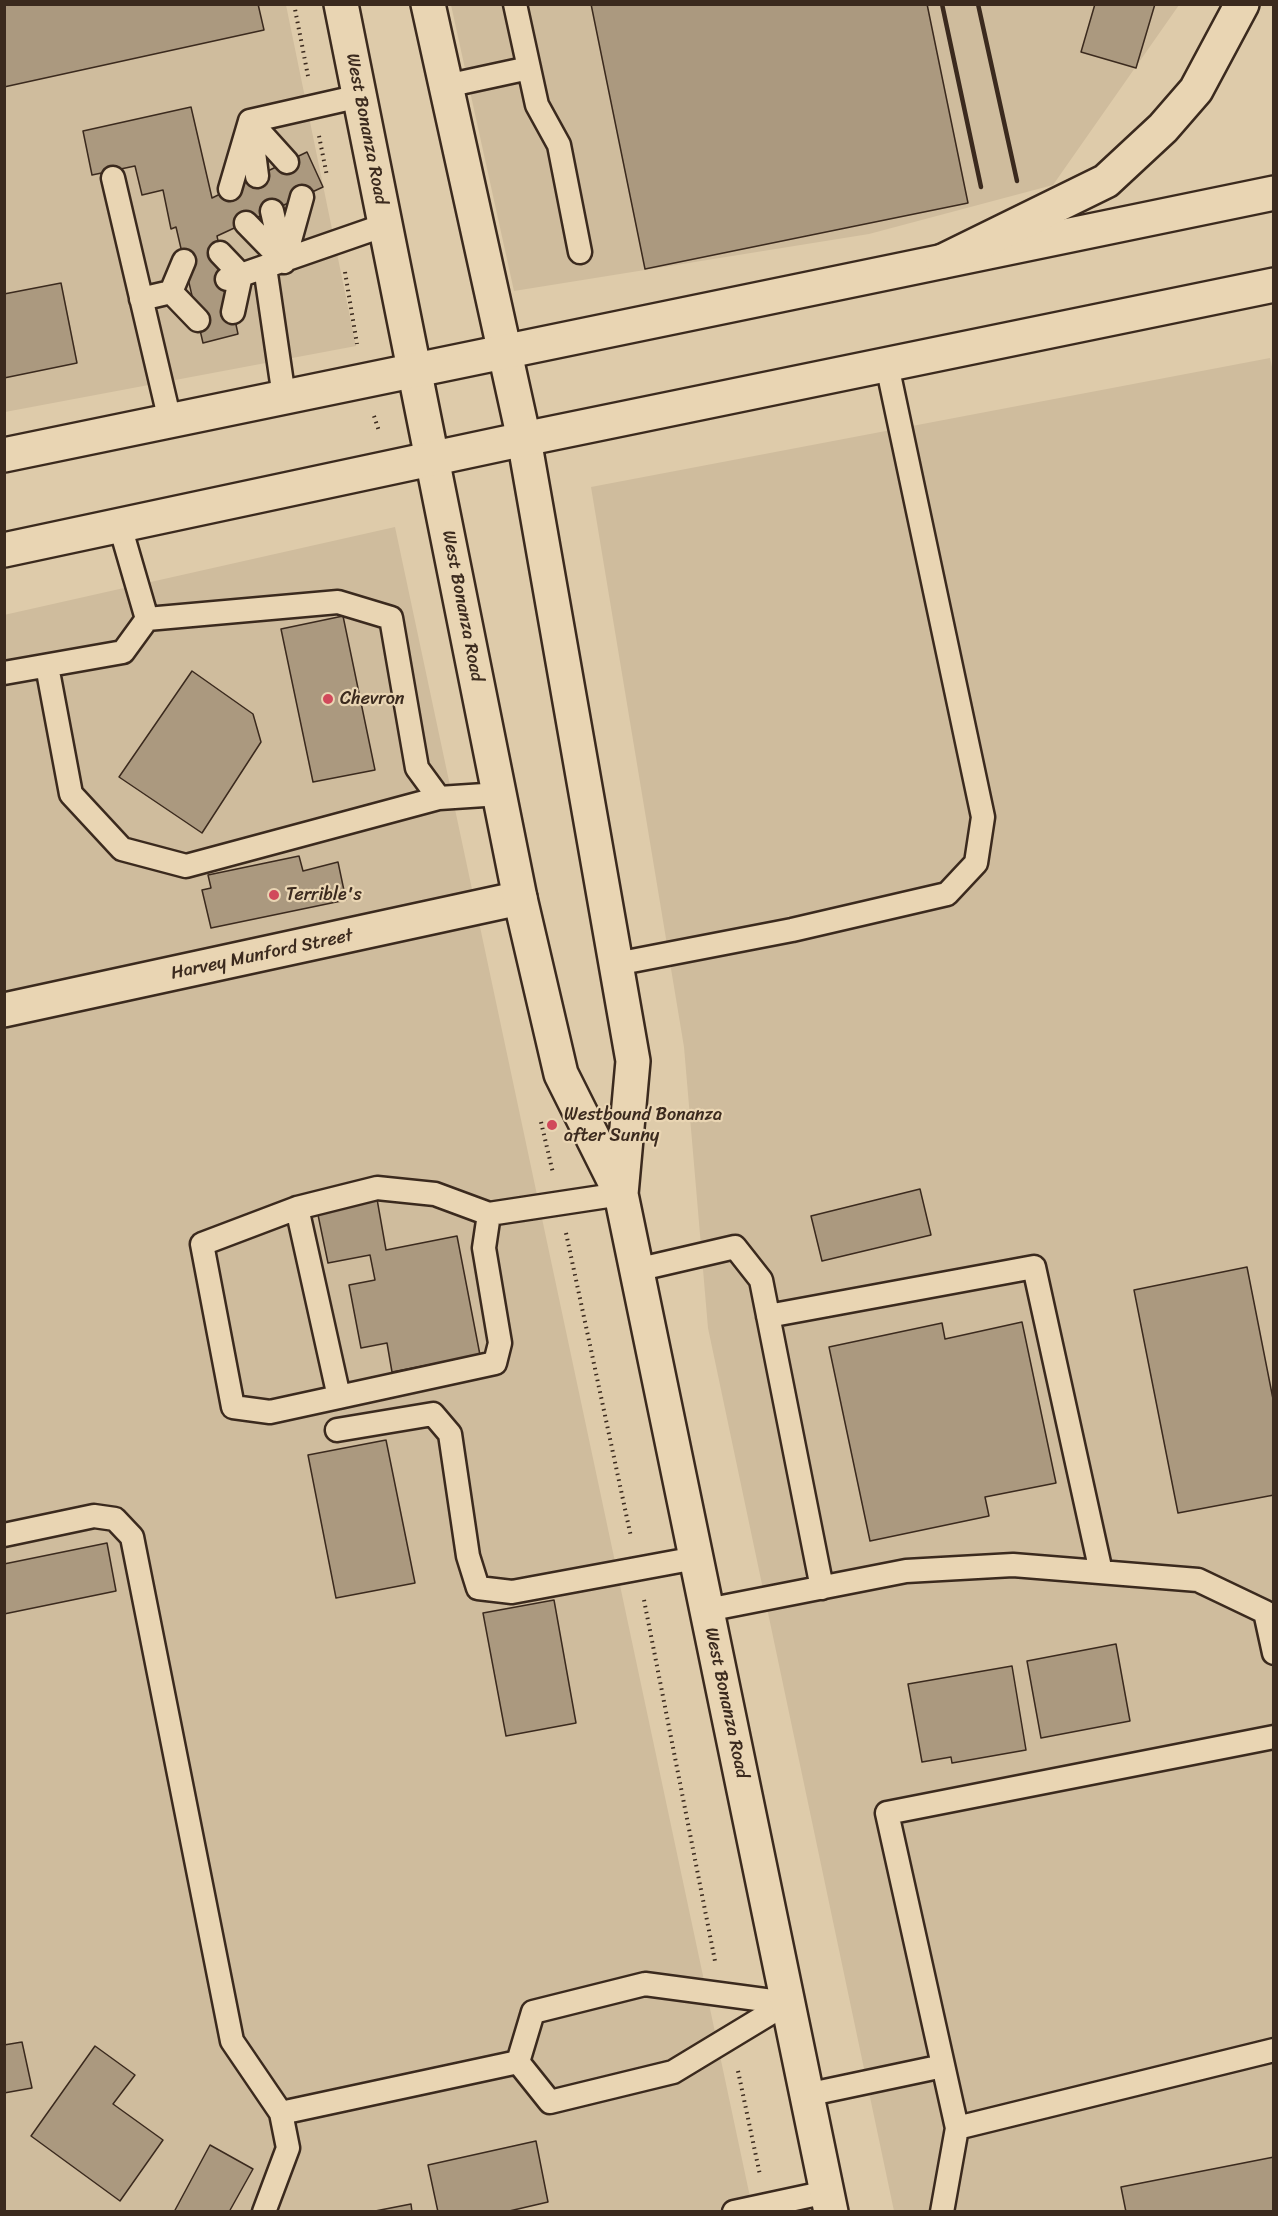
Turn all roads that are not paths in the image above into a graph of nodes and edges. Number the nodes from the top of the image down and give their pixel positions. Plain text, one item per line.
1 (341, 4) edge
2 (428, 4) edge
3 (515, 4) edge
4 (1242, 4) edge
5 (529, 68) junction
6 (446, 86) junction
7 (360, 96) junction
8 (249, 121) junction
9 (287, 162) dead end
10 (257, 176) dead end
11 (113, 178) dead end
12 (230, 189) dead end
13 (1274, 193) edge
14 (302, 197) dead end
15 (272, 211) dead end
16 (246, 224) dead end
17 (385, 225) junction
18 (580, 252) dead end
19 (220, 253) dead end
20 (184, 261) dead end
21 (943, 261) junction
22 (274, 264) junction
23 (234, 277) junction
24 (1274, 285) edge
25 (181, 290) junction
26 (141, 299) junction
27 (233, 312) dead end
28 (198, 320) dead end
29 (505, 350) junction
30 (887, 365) junction
31 (414, 371) junction
32 (284, 397) junction
33 (170, 421) junction
34 (524, 439) junction
35 (4, 455) edge
36 (433, 460) junction
37 (120, 526) junction
38 (4, 550) edge
39 (147, 619) junction
40 (47, 666) junction
41 (4, 673) edge
42 (500, 794) junction
43 (439, 798) junction
44 (520, 898) junction
45 (616, 964) junction
46 (4, 1010) edge
47 (621, 1194) junction
48 (297, 1208) junction
49 (489, 1214) junction
50 (636, 1270) junction
51 (768, 1316) junction
52 (339, 1397) junction
53 (338, 1430) dead end
54 (4, 1535) edge
55 (696, 1558) junction
56 (1101, 1572) junction
57 (822, 1588) junction
58 (706, 1610) junction
59 (1274, 1653) edge
60 (1274, 1737) edge
61 (787, 2002) junction
62 (1274, 2050) edge
63 (518, 2062) junction
64 (943, 2066) junction
65 (806, 2095) junction
66 (281, 2113) junction
67 (957, 2128) junction
68 (829, 2202) edge
69 (264, 2211) edge
70 (734, 2211) edge
71 (942, 2211) edge

1 - 7 main road, West Bonanza Road
2 - 6 main road, West Bonanza Road
3 - 5 lane
4 - 21 main road
5 - 6 lane
5 - 18 lane
6 - 29 main road, West Bonanza Road
7 - 8 lane
7 - 17 main road, West Bonanza Road
8 - 9 lane
8 - 10 lane
8 - 12 lane
11 - 26 lane
13 - 21 main road
14 - 22 lane
15 - 22 lane
16 - 22 lane
17 - 22 lane
17 - 31 main road, West Bonanza Road
19 - 23 lane
20 - 25 lane
21 - 29 main road
22 - 23 lane
22 - 32 lane
23 - 27 lane
24 - 30 main road
25 - 26 lane
25 - 28 lane
26 - 33 lane
29 - 31 main road
29 - 34 main road, West Bonanza Road
30 - 34 main road
30 - 45 lane
31 - 32 main road
31 - 36 main road, West Bonanza Road
32 - 33 main road
33 - 35 main road
34 - 36 main road
34 - 45 main road, West Bonanza Road
36 - 37 main road
36 - 42 main road, West Bonanza Road
37 - 38 main road
37 - 39 lane
39 - 40 lane
39 - 43 lane
40 - 41 lane
40 - 43 lane
42 - 43 lane
42 - 44 main road, West Bonanza Road
44 - 46 main road, Harvey Munford Street
44 - 47 main road, West Bonanza Road
45 - 47 main road, West Bonanza Road
47 - 49 lane
47 - 50 main road, West Bonanza Road
48 - 49 lane
48 - 52 lane
48 - 52 lane
49 - 52 lane
50 - 51 lane
50 - 55 main road, West Bonanza Road
51 - 56 lane
51 - 57 lane
53 - 55 lane
54 - 66 lane
55 - 58 main road, West Bonanza Road
56 - 57 lane
56 - 59 lane
57 - 58 lane
58 - 61 main road, West Bonanza Road
60 - 64 lane
61 - 63 lane
61 - 63 lane
61 - 65 main road, West Bonanza Road
62 - 67 lane
63 - 66 lane
64 - 65 lane
64 - 67 lane
65 - 68 main road, West Bonanza Road
66 - 69 lane
67 - 71 lane
68 - 70 lane

